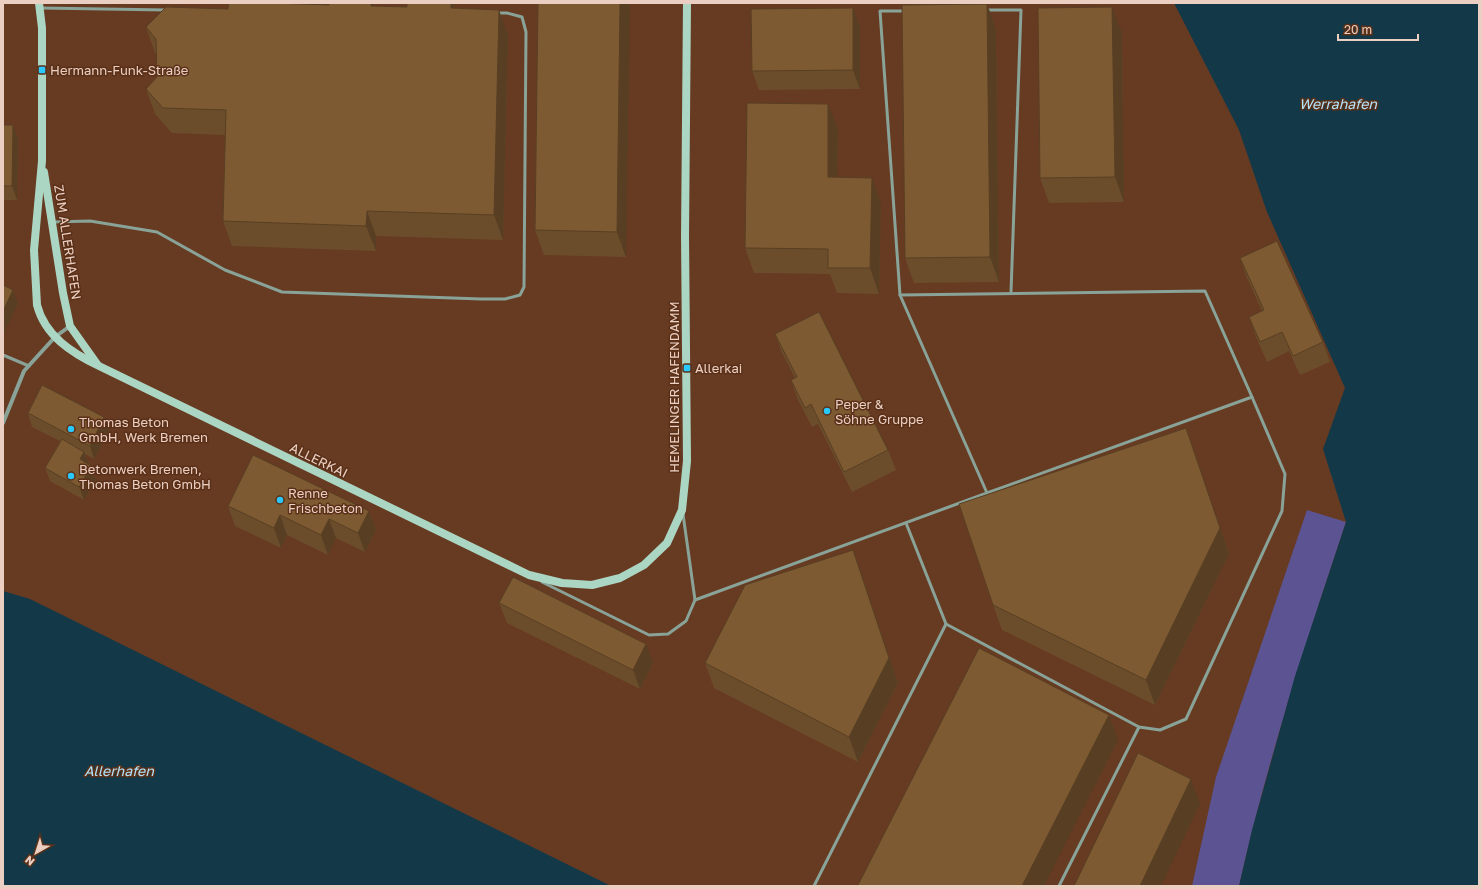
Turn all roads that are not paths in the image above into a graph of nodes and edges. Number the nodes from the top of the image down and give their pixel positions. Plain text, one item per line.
1 (687, 3) edge
2 (40, 6) edge
3 (172, 10) edge
4 (912, 10) edge
5 (982, 10) edge
6 (491, 12) edge
7 (42, 162) junction
8 (52, 222) junction
9 (1011, 292) junction
10 (900, 295) junction
11 (70, 326) junction
12 (55, 337) junction
13 (3, 355) edge
14 (29, 366) junction
15 (99, 366) junction
16 (1252, 397) junction
17 (3, 423) edge
18 (987, 493) junction
19 (682, 510) junction
20 (906, 523) junction
21 (530, 575) junction
22 (695, 600) junction
23 (946, 624) junction
24 (1139, 727) junction
25 (814, 886) edge
26 (1059, 886) edge

1 - 19 street, HEMELINGER HAFENDAMM
2 - 3 lane
2 - 7 street, ZUM ALLERHAFEN
4 - 10 lane
5 - 9 lane
6 - 8 lane
7 - 8 street, ZUM ALLERHAFEN
7 - 12 street, ZUM ALLERHAFEN
8 - 11 street, ZUM ALLERHAFEN
9 - 10 lane
9 - 16 lane
10 - 18 lane
11 - 12 street
11 - 15 street, ALLERKAI
12 - 14 street
12 - 15 street, ALLERKAI
13 - 14 lane
14 - 17 street
15 - 21 street, ALLERKAI
16 - 18 lane
16 - 24 lane
18 - 20 lane
19 - 21 street, HEMELINGER HAFENDAMM
19 - 22 lane
20 - 22 lane
20 - 23 lane
21 - 22 lane
23 - 24 lane
23 - 25 lane
24 - 26 lane

